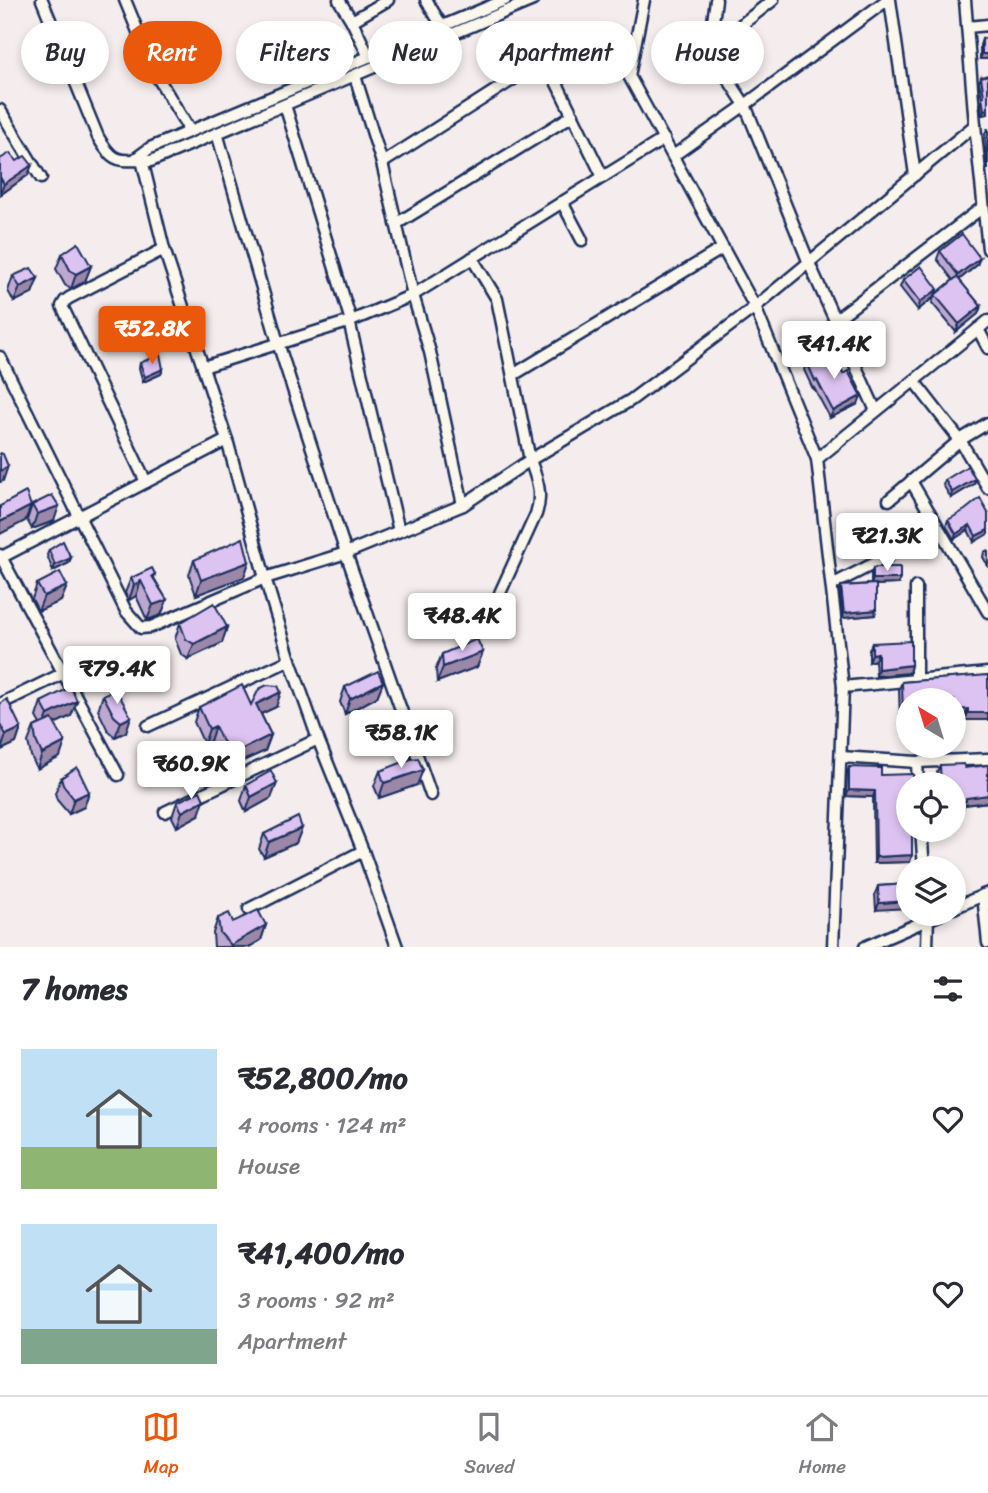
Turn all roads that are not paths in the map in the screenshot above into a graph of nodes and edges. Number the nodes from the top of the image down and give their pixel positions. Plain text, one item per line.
1 (42, 0) edge
2 (125, 0) edge
3 (339, 0) edge
4 (388, 0) edge
5 (426, 0) edge
6 (505, 0) edge
7 (533, 0) edge
8 (643, 0) edge
9 (716, 0) edge
10 (773, 0) edge
11 (888, 0) edge
12 (965, 0) edge
13 (352, 21) joint
14 (439, 21) edge
15 (454, 21) edge
16 (713, 21) edge
17 (746, 21) edge
18 (354, 25) edge
19 (988, 25) edge
20 (967, 27) junction
21 (368, 55) edge
22 (368, 57) edge
23 (355, 76) junction
24 (506, 84) edge
25 (558, 84) edge
26 (731, 84) edge
27 (285, 105) junction
28 (745, 105) junction
29 (0, 110) edge
30 (573, 115) junction
31 (975, 125) junction
32 (190, 131) junction
33 (217, 133) junction
34 (664, 139) junction
35 (673, 156) junction
36 (382, 163) junction
37 (142, 167) junction
38 (915, 175) junction
39 (603, 177) junction
40 (40, 178) dead end
41 (562, 202) junction
42 (984, 207) junction
43 (396, 224) junction
44 (582, 240) dead end
45 (723, 248) junction
46 (164, 249) junction
47 (988, 249) edge
48 (472, 258) junction
49 (809, 263) junction
50 (413, 295) junction
51 (755, 307) junction
52 (835, 320) junction
53 (350, 321) junction
54 (988, 321) edge
55 (978, 329) junction
56 (278, 343) junction
57 (988, 348) edge
58 (0, 357) edge
59 (203, 367) junction
60 (513, 375) junction
61 (914, 381) junction
62 (876, 411) junction
63 (988, 423) edge
64 (227, 440) junction
65 (960, 440) junction
66 (817, 458) junction
67 (530, 460) junction
68 (911, 481) junction
69 (146, 482) junction
70 (988, 488) edge
71 (889, 500) dead end
72 (463, 505) junction
73 (930, 514) junction
74 (79, 516) junction
75 (399, 531) junction
76 (346, 554) junction
77 (0, 557) edge
78 (265, 578) junction
79 (832, 585) junction
80 (916, 587) dead end
81 (499, 593) dead end
82 (988, 612) edge
83 (290, 660) junction
84 (64, 673) junction
85 (988, 673) edge
86 (916, 680) junction
87 (843, 687) junction
88 (0, 704) edge
89 (148, 726) dead end
90 (318, 739) junction
91 (841, 757) junction
92 (988, 759) edge
93 (916, 762) junction
94 (917, 772) edge
95 (118, 775) dead end
96 (431, 795) dead end
97 (165, 812) dead end
98 (363, 851) junction
99 (985, 894) edge
100 (966, 903) edge
101 (249, 909) dead end
102 (908, 926) edge
103 (928, 926) edge
104 (988, 943) edge
105 (397, 947) edge
106 (833, 947) edge
107 (865, 947) edge
108 (927, 947) edge

1 - 37 street
2 - 32 street
3 - 13 street
4 - 13 street
5 - 14 street
6 - 15 street
7 - 23 street
8 - 34 street
9 - 16 street
10 - 17 street
11 - 28 street
11 - 38 street
12 - 20 street
18 - 21 street
19 - 20 street
20 - 31 street
22 - 32 street
23 - 27 street
23 - 36 street
24 - 36 street
25 - 30 street
26 - 28 street
27 - 33 street
27 - 53 street
28 - 35 street
28 - 49 street
29 - 40 street
30 - 39 street
30 - 43 street
31 - 38 street
31 - 42 street
32 - 37 street
33 - 37 street
33 - 56 street
34 - 35 street
34 - 39 street
35 - 45 street
36 - 43 street
37 - 46 street
38 - 49 street
39 - 41 street
41 - 44 street
41 - 48 street
42 - 47 street
42 - 52 street
43 - 50 street
45 - 51 street
45 - 60 street
46 - 59 street
46 - 69 street
48 - 50 street
48 - 60 street
49 - 51 street
49 - 52 street
50 - 53 street
50 - 72 street
51 - 66 street
51 - 67 street
52 - 62 street
53 - 56 street
53 - 75 street
54 - 55 street
55 - 57 street
55 - 61 street
56 - 59 street
56 - 76 street
58 - 74 street
59 - 64 street
60 - 67 street
61 - 62 street
61 - 65 street
62 - 66 street
63 - 65 street
64 - 69 street
64 - 78 street
65 - 68 street
65 - 70 street
66 - 79 street
67 - 72 street
67 - 81 street
68 - 71 street
68 - 73 street
69 - 74 street
72 - 75 street
73 - 79 street
73 - 82 street
74 - 77 street
74 - 78 street
75 - 76 street
76 - 78 street
76 - 96 street
77 - 84 street
78 - 83 street
79 - 87 street
80 - 86 street
83 - 89 street
83 - 90 street
84 - 88 street
84 - 95 street
85 - 86 street
86 - 87 street
87 - 91 street
90 - 97 street
90 - 98 street
91 - 93 street
91 - 106 street
92 - 93 street
93 - 94 street
98 - 101 street
98 - 105 street
99 - 100 street
99 - 104 street
102 - 107 street
103 - 108 street

